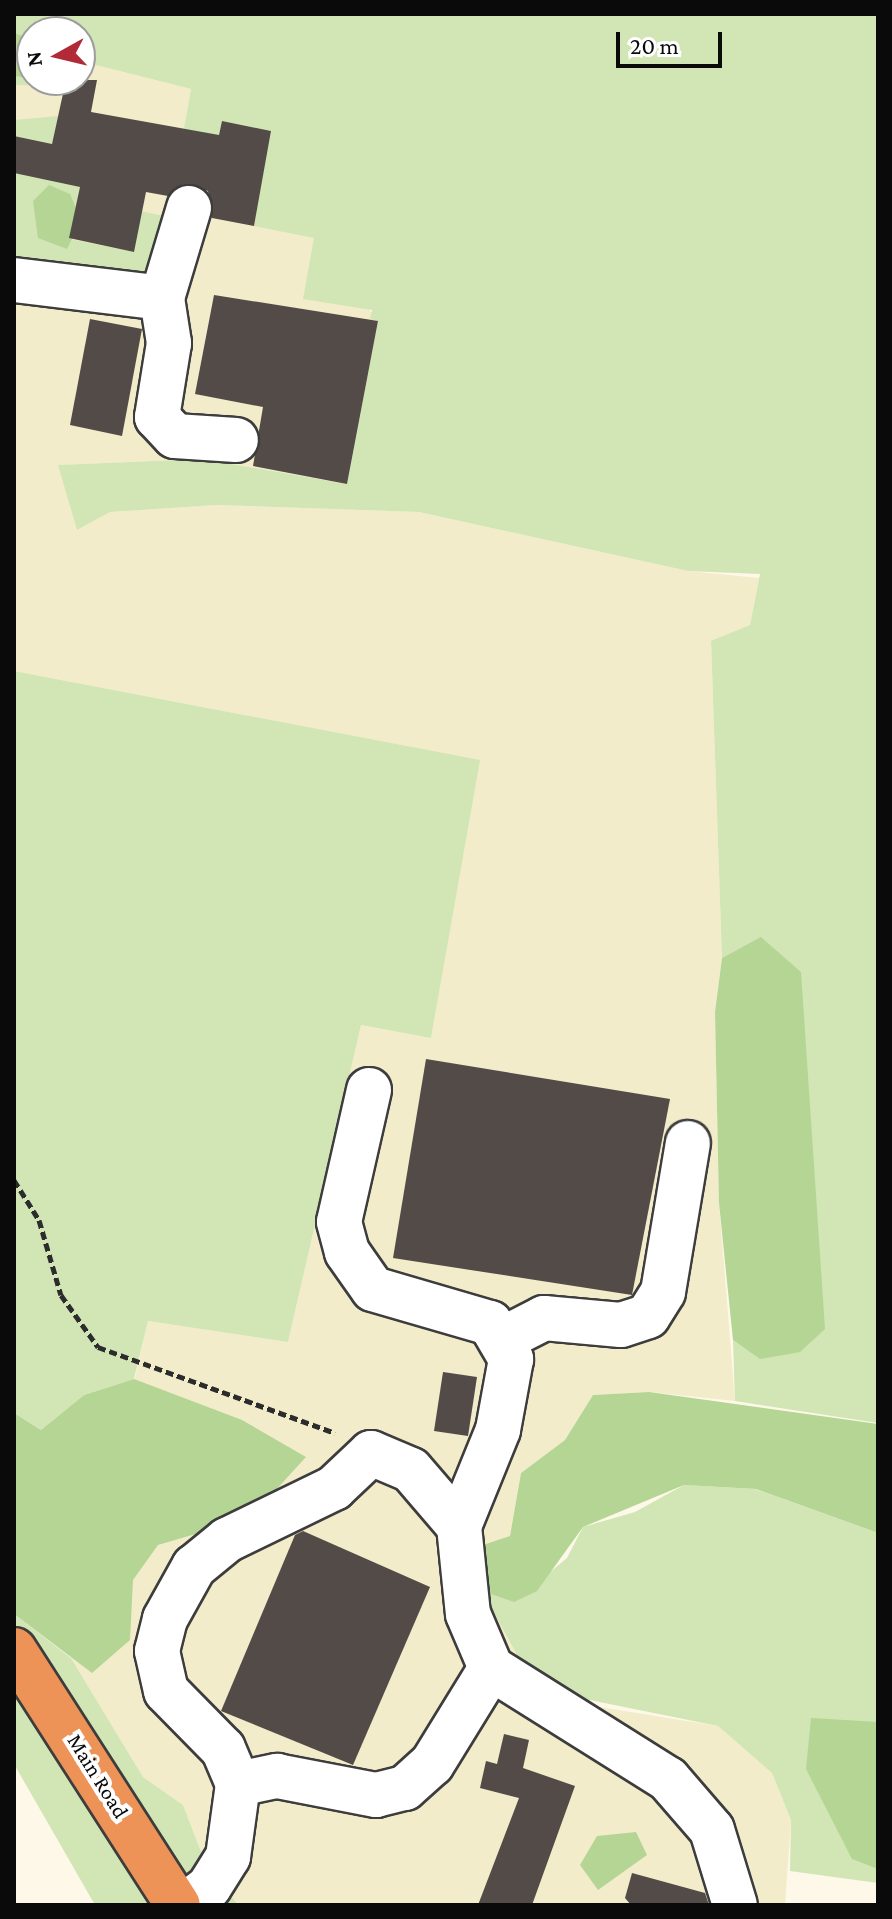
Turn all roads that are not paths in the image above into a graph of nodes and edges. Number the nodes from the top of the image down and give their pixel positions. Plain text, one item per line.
1 (189, 208) dead end
2 (14, 280) edge
3 (162, 298) junction
4 (236, 440) dead end
5 (369, 1090) dead end
6 (688, 1143) dead end
7 (503, 1339) junction
8 (459, 1526) junction
9 (14, 1650) edge
10 (491, 1668) junction
11 (238, 1784) junction
12 (178, 1905) edge
13 (185, 1905) edge
14 (735, 1905) edge

1 - 3 lane
2 - 3 lane
3 - 4 lane
5 - 7 lane
6 - 7 lane
7 - 8 lane
8 - 10 lane
8 - 11 lane
9 - 12 highway, Main Road
10 - 11 lane
10 - 14 lane
11 - 13 lane

